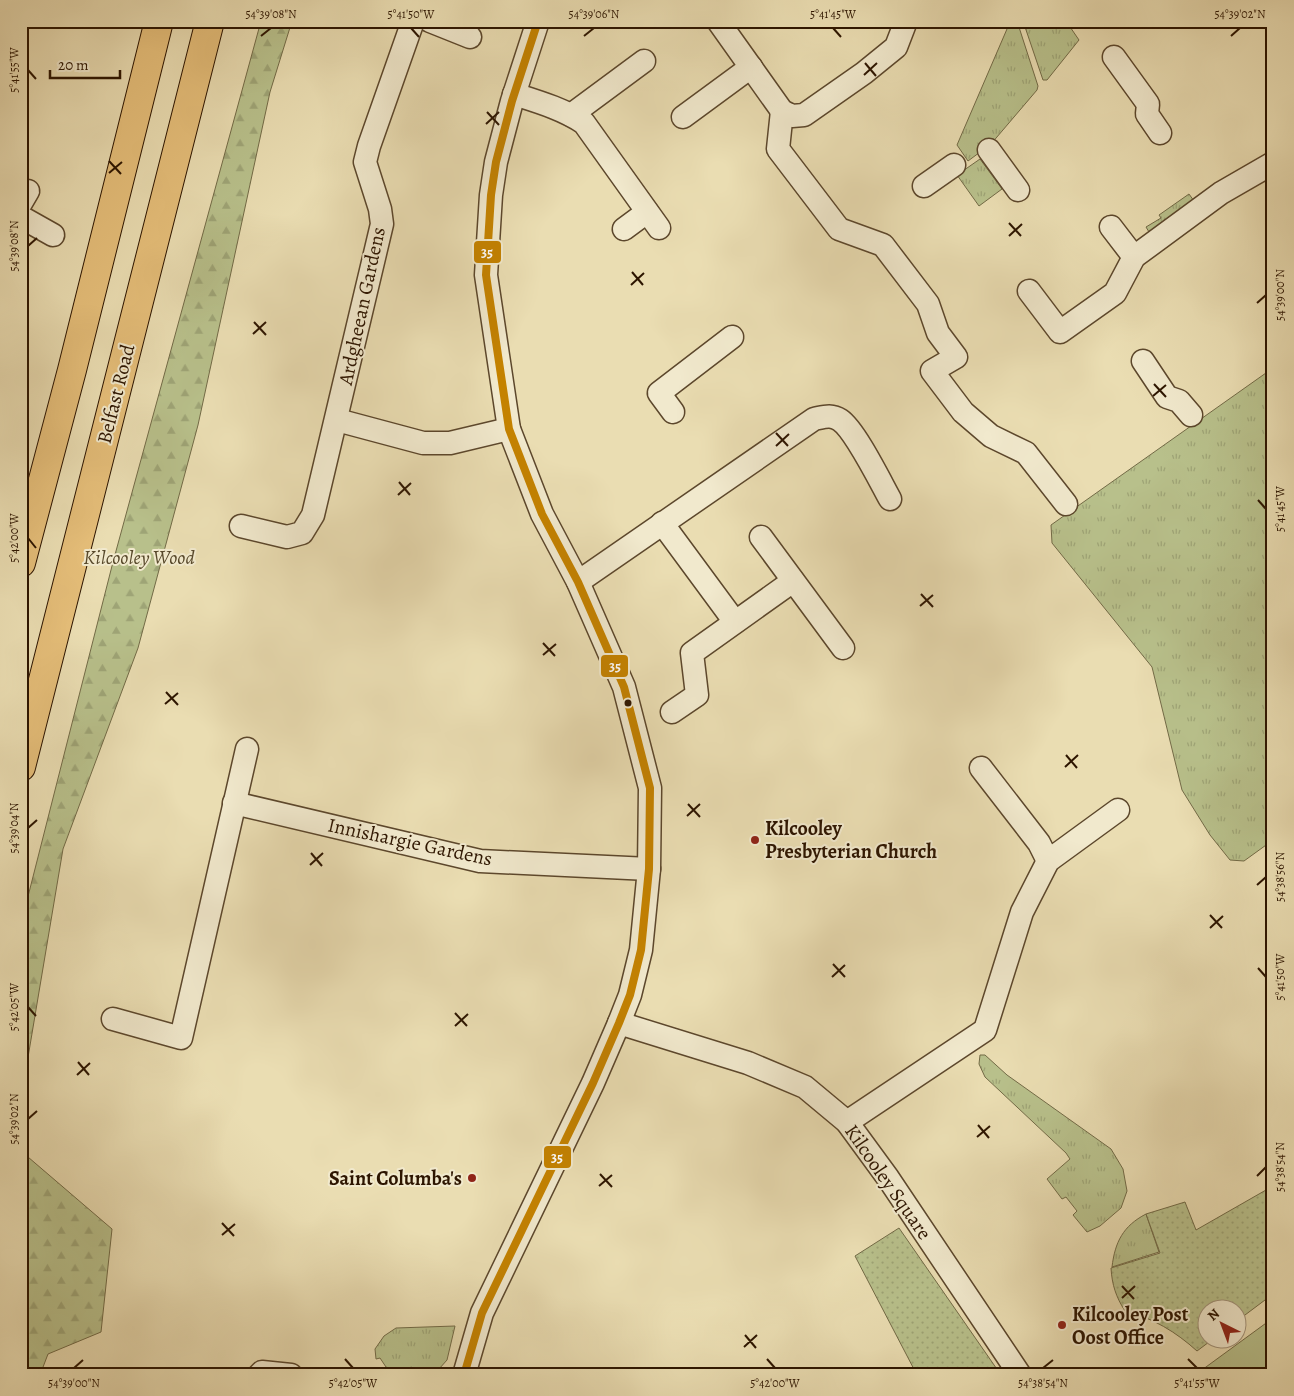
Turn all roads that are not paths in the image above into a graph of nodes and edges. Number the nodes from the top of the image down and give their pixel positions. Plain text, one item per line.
1 (159, 21) edge
2 (210, 21) edge
3 (413, 21) edge
4 (430, 21) edge
5 (538, 21) edge
6 (718, 21) edge
7 (906, 21) edge
8 (470, 36) dead end
9 (1114, 57) dead end
10 (644, 61) dead end
11 (751, 67) junction
12 (514, 94) junction
13 (782, 111) junction
14 (571, 115) junction
15 (682, 117) dead end
16 (1160, 133) dead end
17 (988, 150) dead end
18 (1273, 163) edge
19 (954, 165) dead end
20 (924, 186) dead end
21 (1018, 190) dead end
22 (21, 217) edge
23 (1111, 227) dead end
24 (624, 229) dead end
25 (54, 235) dead end
26 (1134, 257) junction
27 (1029, 291) dead end
28 (732, 337) dead end
29 (1143, 362) dead end
30 (673, 412) dead end
31 (1190, 415) dead end
32 (337, 420) junction
33 (509, 429) junction
34 (890, 499) dead end
35 (1066, 504) dead end
36 (662, 523) junction
37 (241, 526) dead end
38 (761, 537) dead end
39 (21, 563) edge
40 (793, 581) junction
41 (578, 582) junction
42 (735, 622) junction
43 (843, 648) dead end
44 (672, 712) dead end
45 (247, 749) dead end
46 (21, 767) edge
47 (981, 768) dead end
48 (234, 803) junction
49 (1118, 810) dead end
50 (1048, 861) junction
51 (649, 869) junction
52 (113, 1019) dead end
53 (619, 1023) junction
54 (847, 1122) junction
55 (259, 1375) edge
56 (291, 1375) edge
57 (464, 1375) edge
58 (1020, 1375) edge

1 - 39 highway
2 - 46 highway, Belfast Road
3 - 32 street, Ardgheean Gardens
4 - 8 street
5 - 12 street
6 - 11 street
7 - 13 street
9 - 16 street
10 - 14 street
11 - 13 street
11 - 15 street
12 - 14 street
12 - 33 street
13 - 35 street
14 - 24 street
17 - 21 street
18 - 26 street
19 - 20 street
22 - 25 street
23 - 26 street
26 - 27 street
28 - 30 street
29 - 31 street
32 - 33 street
32 - 37 street, Ardgheean Gardens
33 - 41 street
34 - 36 street
36 - 41 street
36 - 42 street
38 - 40 street
40 - 42 street
40 - 43 street
41 - 51 street
42 - 44 street
45 - 48 street
47 - 50 street
48 - 51 street, Innishargie Gardens
48 - 52 street
49 - 50 street
50 - 54 street
51 - 53 street
53 - 54 street, Kilcooley Square
53 - 57 street
54 - 58 street, Kilcooley Square
55 - 56 street

